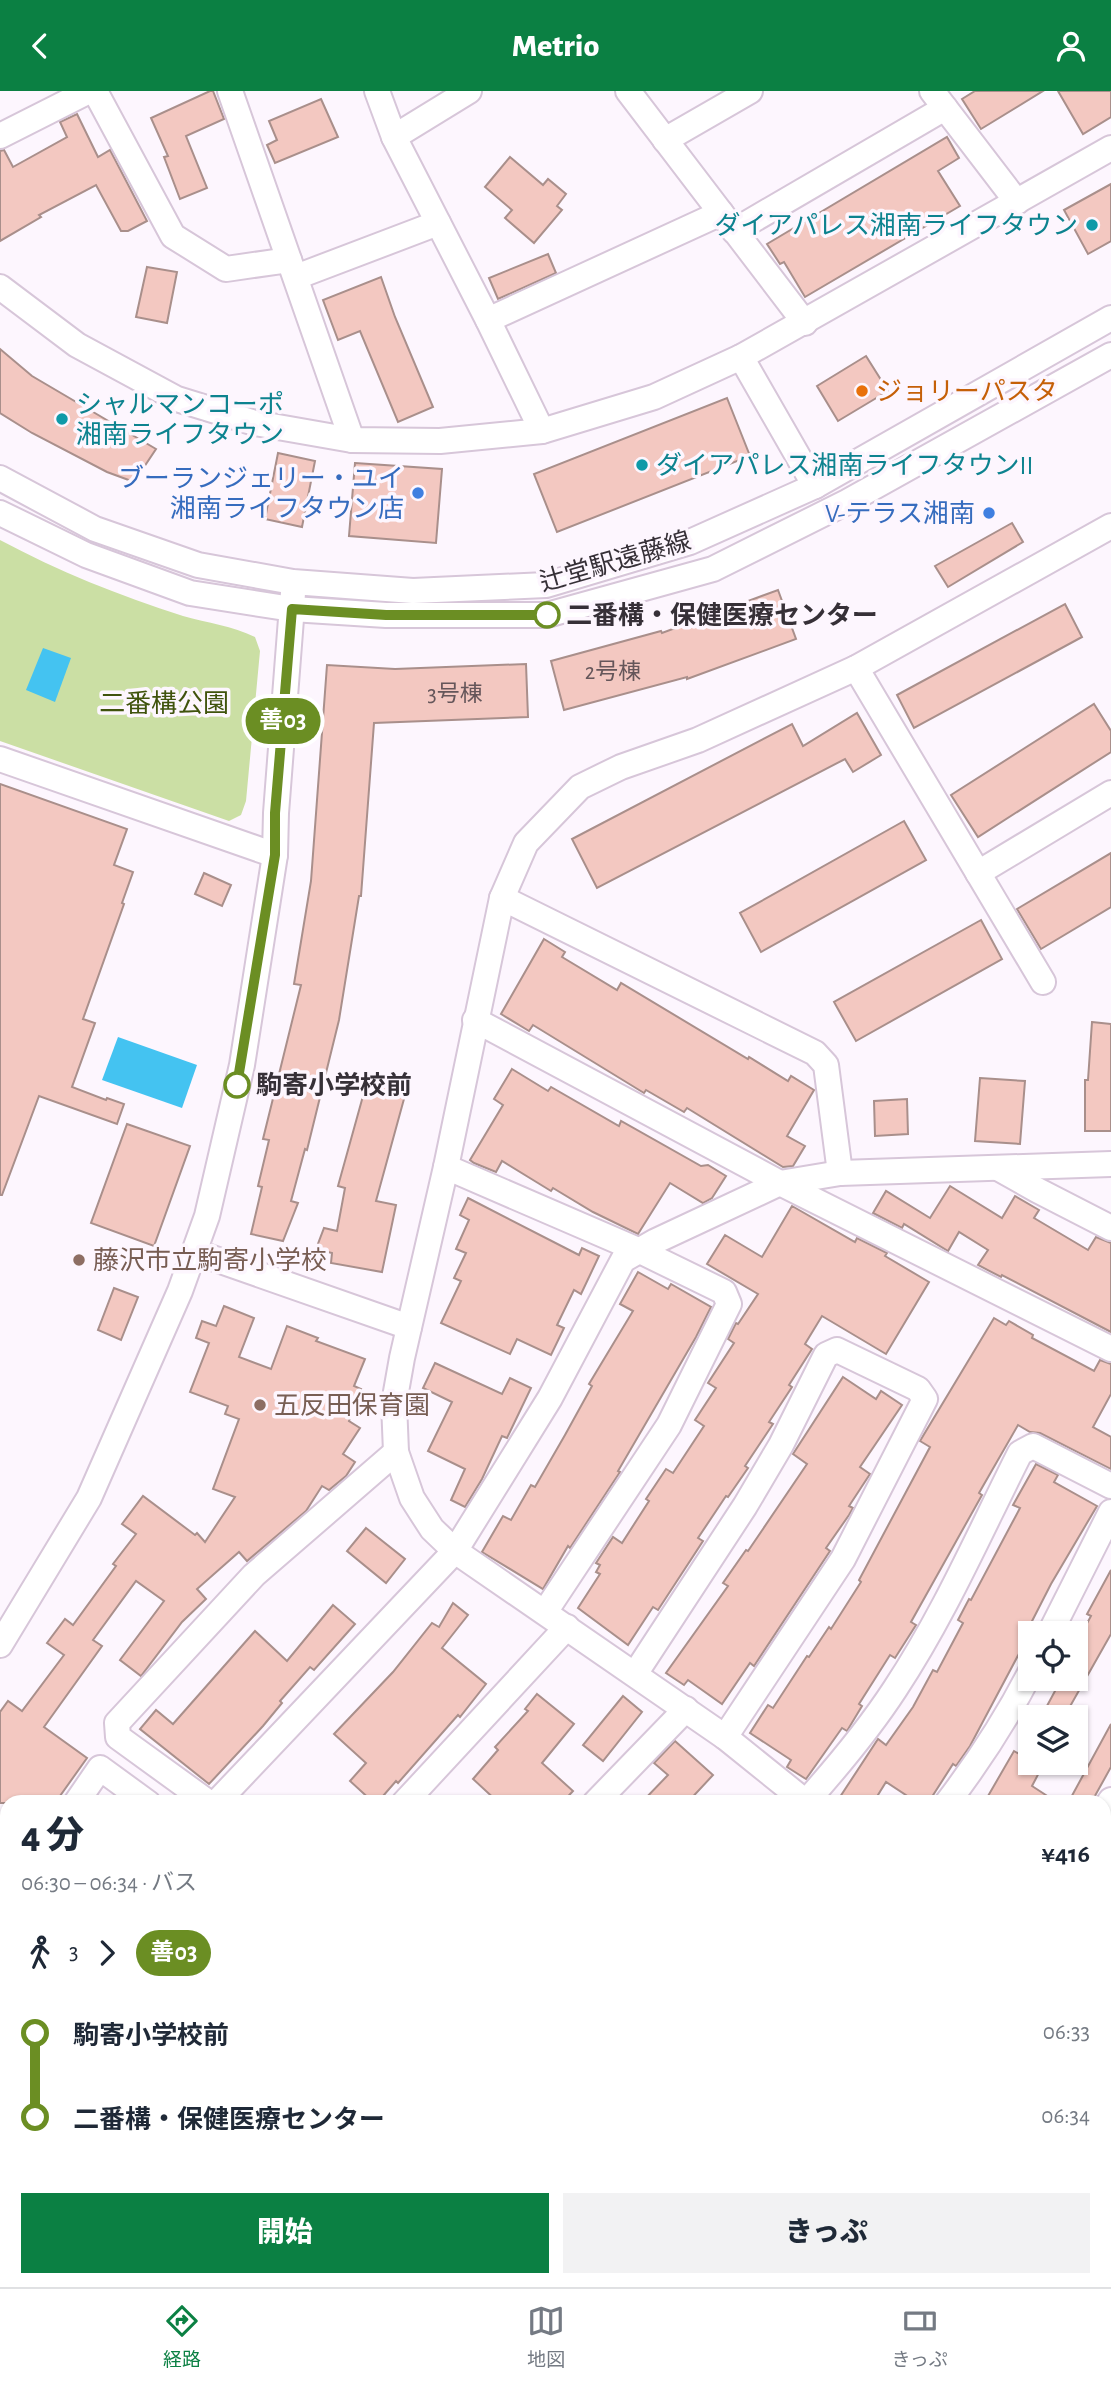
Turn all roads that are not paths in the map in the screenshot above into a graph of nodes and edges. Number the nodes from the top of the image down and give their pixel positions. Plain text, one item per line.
1 (89, 91) edge
2 (96, 91) edge
3 (230, 91) edge
4 (377, 91) edge
5 (469, 91) edge
6 (628, 91) edge
7 (750, 91) edge
8 (938, 96) edge
9 (0, 136) edge
10 (394, 137) junction
11 (665, 140) junction
12 (1111, 148) edge
13 (1017, 202) junction
14 (728, 222) junction
15 (438, 223) junction
16 (292, 268) junction
17 (0, 287) edge
18 (1111, 318) edge
19 (488, 320) junction
20 (805, 323) junction
21 (1111, 355) edge
22 (741, 358) junction
23 (542, 432) junction
24 (352, 440) junction
25 (0, 478) edge
26 (816, 486) junction
27 (0, 513) edge
28 (1111, 526) edge
29 (293, 582) junction
30 (292, 609) junction
31 (856, 668) junction
32 (0, 759) edge
33 (1111, 793) edge
34 (275, 855) junction
35 (978, 873) junction
36 (502, 898) junction
37 (1043, 982) dead end
38 (475, 1020) junction
39 (1111, 1164) edge
40 (446, 1167) junction
41 (998, 1167) junction
42 (840, 1173) junction
43 (780, 1183) junction
44 (1111, 1228) edge
45 (638, 1250) junction
46 (195, 1252) junction
47 (409, 1327) junction
48 (1111, 1349) edge
49 (396, 1452) junction
50 (1111, 1486) edge
51 (1111, 1512) edge
52 (455, 1551) junction
53 (545, 1612) junction
54 (1056, 1621) edge
55 (567, 1627) junction
56 (0, 1645) edge
57 (635, 1674) junction
58 (1020, 1691) edge
59 (686, 1709) junction
60 (725, 1737) junction
61 (81, 1795) edge
62 (137, 1795) edge
63 (198, 1795) edge
64 (224, 1795) edge
65 (411, 1795) edge
66 (603, 1795) edge
67 (791, 1795) edge
68 (801, 1795) edge
69 (953, 1795) edge

1 - 9 street
2 - 16 street
3 - 16 street
4 - 10 street
5 - 10 street
6 - 11 street
7 - 11 street
8 - 13 street
8 - 14 street
10 - 15 street
11 - 14 street
12 - 13 street
13 - 20 street
14 - 19 street
14 - 20 street
15 - 16 street
15 - 19 street
16 - 24 street
17 - 24 street
18 - 26 street, 辻堂駅遠藤線
19 - 23 street
20 - 22 street
21 - 30 street, 辻堂駅遠藤線
22 - 23 street
22 - 26 street
23 - 24 street
25 - 29 street, 辻堂駅遠藤線
26 - 29 street, 辻堂駅遠藤線
27 - 30 street, 辻堂駅遠藤線
28 - 31 street
29 - 30 street
30 - 34 street
31 - 35 street
31 - 36 street
32 - 34 street
33 - 35 street
34 - 46 street
35 - 37 street
36 - 38 street
36 - 42 street
38 - 40 street
38 - 43 street
39 - 41 street
40 - 45 street
40 - 47 street
41 - 42 street
41 - 44 street
42 - 43 street
43 - 45 street
43 - 48 street
45 - 52 street
45 - 53 street
46 - 47 street
46 - 56 street
47 - 49 street
49 - 52 street
49 - 63 street
50 - 68 street
51 - 54 street
52 - 53 street
52 - 64 street
53 - 55 street
55 - 57 street
55 - 65 street
57 - 59 street
57 - 60 street
58 - 69 street
59 - 60 street
59 - 66 street
60 - 67 street
61 - 62 street

